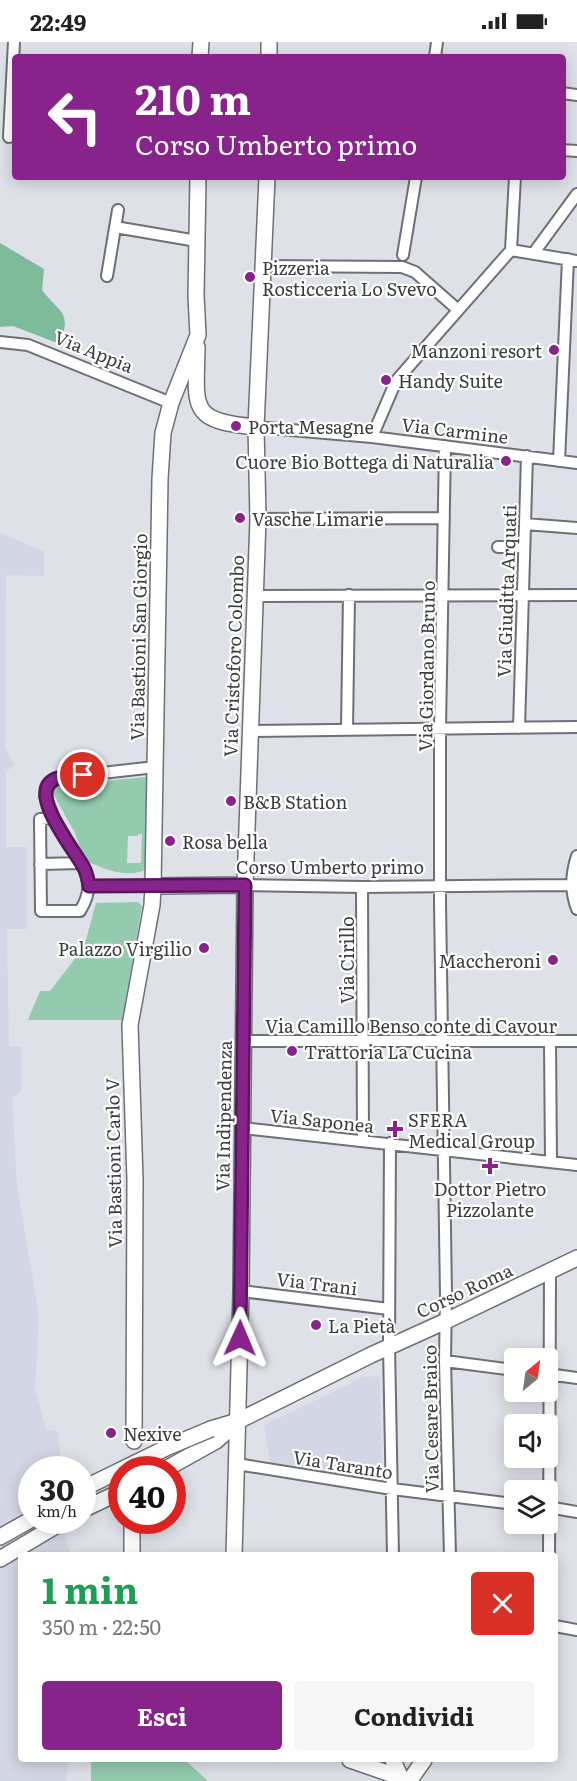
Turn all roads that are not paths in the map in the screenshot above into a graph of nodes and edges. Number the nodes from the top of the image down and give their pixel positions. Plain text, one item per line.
1 (12, 74) edge
2 (8, 137) edge
3 (198, 180) edge
4 (267, 180) edge
5 (416, 180) edge
6 (515, 180) edge
7 (577, 194) edge
8 (118, 210) dead end
9 (115, 227) junction
10 (197, 241) junction
11 (511, 250) junction
12 (533, 254) junction
13 (403, 255) dead end
14 (572, 260) edge
15 (264, 267) junction
16 (107, 276) dead end
17 (457, 309) junction
18 (198, 336) junction
19 (0, 342) edge
20 (174, 397) junction
21 (256, 427) junction
22 (372, 437) junction
23 (445, 446) junction
24 (527, 456) junction
25 (559, 461) junction
26 (577, 463) edge
27 (444, 518) junction
28 (258, 519) junction
29 (525, 524) junction
30 (577, 528) edge
31 (498, 547) dead end
32 (524, 547) junction
33 (523, 595) junction
34 (577, 595) edge
35 (255, 596) junction
36 (350, 596) junction
37 (444, 596) junction
38 (577, 727) edge
39 (440, 728) junction
40 (519, 728) junction
41 (347, 729) junction
42 (250, 731) junction
43 (155, 768) junction
44 (54, 818) junction
45 (577, 856) edge
46 (81, 863) junction
47 (40, 864) junction
48 (245, 885) junction
49 (572, 885) junction
50 (89, 886) junction
51 (153, 886) junction
52 (440, 886) junction
53 (362, 887) junction
54 (577, 909) edge
55 (245, 1041) junction
56 (363, 1041) junction
57 (441, 1041) junction
58 (577, 1041) edge
59 (550, 1042) junction
60 (243, 1128) junction
61 (363, 1141) junction
62 (390, 1143) junction
63 (442, 1150) junction
64 (551, 1162) junction
65 (577, 1165) edge
66 (577, 1258) edge
67 (550, 1271) junction
68 (241, 1291) junction
69 (389, 1308) junction
70 (446, 1322) junction
71 (389, 1346) junction
72 (549, 1348) edge
73 (445, 1361) junction
74 (504, 1369) edge
75 (558, 1375) edge
76 (577, 1378) edge
77 (549, 1402) edge
78 (238, 1421) junction
79 (214, 1435) junction
80 (134, 1441) dead end
81 (184, 1456) edge
82 (237, 1464) junction
83 (548, 1480) edge
84 (96, 1482) edge
85 (392, 1490) junction
86 (447, 1496) junction
87 (504, 1502) edge
88 (558, 1509) edge
89 (577, 1512) edge
90 (18, 1527) edge
91 (42, 1534) edge
92 (132, 1534) edge
93 (549, 1534) edge
94 (0, 1537) edge
95 (132, 1552) edge
96 (234, 1552) edge
97 (393, 1552) edge
98 (450, 1552) edge
99 (549, 1552) edge
100 (0, 1559) edge
101 (558, 1627) edge
102 (577, 1630) edge
103 (356, 1762) edge
104 (394, 1762) edge
105 (422, 1762) edge
106 (407, 1779) edge

1 - 2 street
3 - 10 street
4 - 15 street, Via Cristoforo Colombo
5 - 13 street
6 - 11 street
7 - 12 street
8 - 9 street
9 - 10 street
9 - 16 street
10 - 18 street
11 - 12 street
11 - 17 street
12 - 14 street
14 - 25 street
15 - 17 street
15 - 21 street, Via Cristoforo Colombo
17 - 22 street
18 - 20 street, Via Bastioni San Giorgio
18 - 21 street
19 - 20 street, Via Appia
20 - 43 street, Via Bastioni San Giorgio
21 - 22 street, Via Carmine
21 - 28 street, Via Cristoforo Colombo
22 - 23 street, Via Carmine
23 - 24 street, Via Carmine
23 - 27 street, Via Giordano Bruno
24 - 25 street, Via Carmine
24 - 29 street, Via Giuditta Arquati
25 - 26 street, Via Carmine
27 - 28 street
27 - 37 street, Via Giordano Bruno
28 - 35 street, Via Cristoforo Colombo
29 - 30 street
29 - 32 street, Via Giuditta Arquati
31 - 32 street
32 - 33 street, Via Giuditta Arquati
33 - 34 street
33 - 37 street
33 - 40 street, Via Giuditta Arquati
35 - 36 street
35 - 42 street, Via Cristoforo Colombo
36 - 37 street
36 - 41 street
37 - 39 street, Via Giordano Bruno
38 - 40 street
39 - 40 street
39 - 41 street
39 - 52 street, Via Giordano Bruno
41 - 42 street
42 - 48 street, Via Cristoforo Colombo
43 - 44 street
43 - 51 street, Via Bastioni San Giorgio
44 - 46 street
44 - 47 street
45 - 49 street
46 - 47 street
46 - 50 street
47 - 50 street
48 - 51 street, Corso Umberto primo
48 - 53 street, Corso Umberto primo
48 - 55 street, Via Indipendenza
49 - 52 street, Corso Umberto primo
49 - 54 street
50 - 51 street, Corso Umberto primo
51 - 80 street, Via Bastioni Carlo V
52 - 53 street, Corso Umberto primo
52 - 57 street, Via Cesare Braico
53 - 56 street, Via Cirillo
55 - 56 street, Via Camillo Benso conte di Cavour
55 - 60 street, Via Indipendenza
56 - 57 street, Via Camillo Benso conte di Cavour
56 - 61 street, Via Cirillo
57 - 59 street, Via Camillo Benso conte di Cavour
57 - 63 street, Via Cesare Braico
58 - 59 street, Via Camillo Benso conte di Cavour
59 - 64 street
60 - 61 street, Via Saponea
60 - 68 street, Via Indipendenza
61 - 62 street, Via Saponea
62 - 63 street, Via Saponea
62 - 69 street
63 - 64 street, Via Saponea
63 - 70 street, Via Cesare Braico
64 - 65 street, Via Saponea
66 - 67 street, Corso Roma
67 - 70 street, Corso Roma
67 - 72 street
68 - 69 street, Via Trani
68 - 78 street, Via Indipendenza
69 - 71 street
70 - 71 street, Corso Roma
70 - 73 street, Via Cesare Braico
71 - 78 street, Corso Roma
71 - 85 street
73 - 74 street
73 - 86 street, Via Cesare Braico
75 - 76 street
77 - 83 street
78 - 79 street, Corso Roma
78 - 82 street, Via Indipendenza
79 - 81 street
79 - 84 street, bridge
82 - 85 street, Via Taranto
82 - 96 street, Via Indipendenza
85 - 86 street, Via Taranto
85 - 97 street
86 - 87 street, Via Taranto
86 - 98 street, Via Cesare Braico
88 - 89 street
90 - 94 street
91 - 100 street
92 - 95 street
93 - 99 street
101 - 102 street
103 - 106 street
104 - 106 street
105 - 106 street

